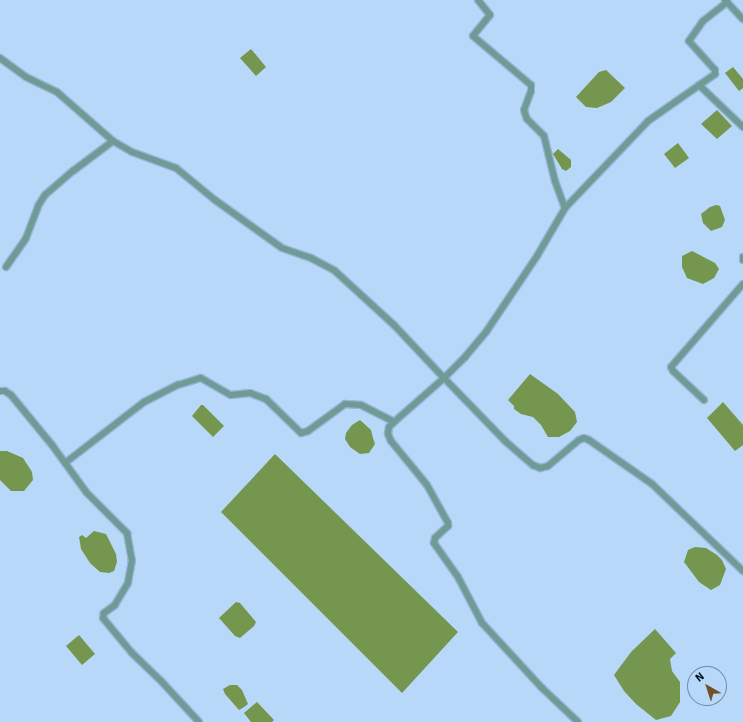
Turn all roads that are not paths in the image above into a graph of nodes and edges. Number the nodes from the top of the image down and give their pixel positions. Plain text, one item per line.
1 (478, 0) edge
2 (726, 1) edge
3 (743, 19) edge
4 (0, 59) edge
5 (699, 85) junction
6 (743, 127) edge
7 (113, 141) junction
8 (565, 208) junction
9 (743, 257) edge
10 (743, 260) edge
11 (6, 267) dead end
12 (743, 284) edge
13 (444, 378) junction
14 (0, 391) edge
15 (704, 400) dead end
16 (394, 422) junction
17 (65, 462) junction
18 (743, 571) edge
19 (199, 722) edge
20 (578, 722) edge

1 - 8 street
2 - 3 street
2 - 5 street
4 - 7 street
5 - 6 street
5 - 8 street
7 - 11 street
7 - 13 street
8 - 13 street
9 - 10 street
12 - 15 street
13 - 16 street
13 - 18 street
14 - 17 street
16 - 17 street
16 - 20 street
17 - 19 street

